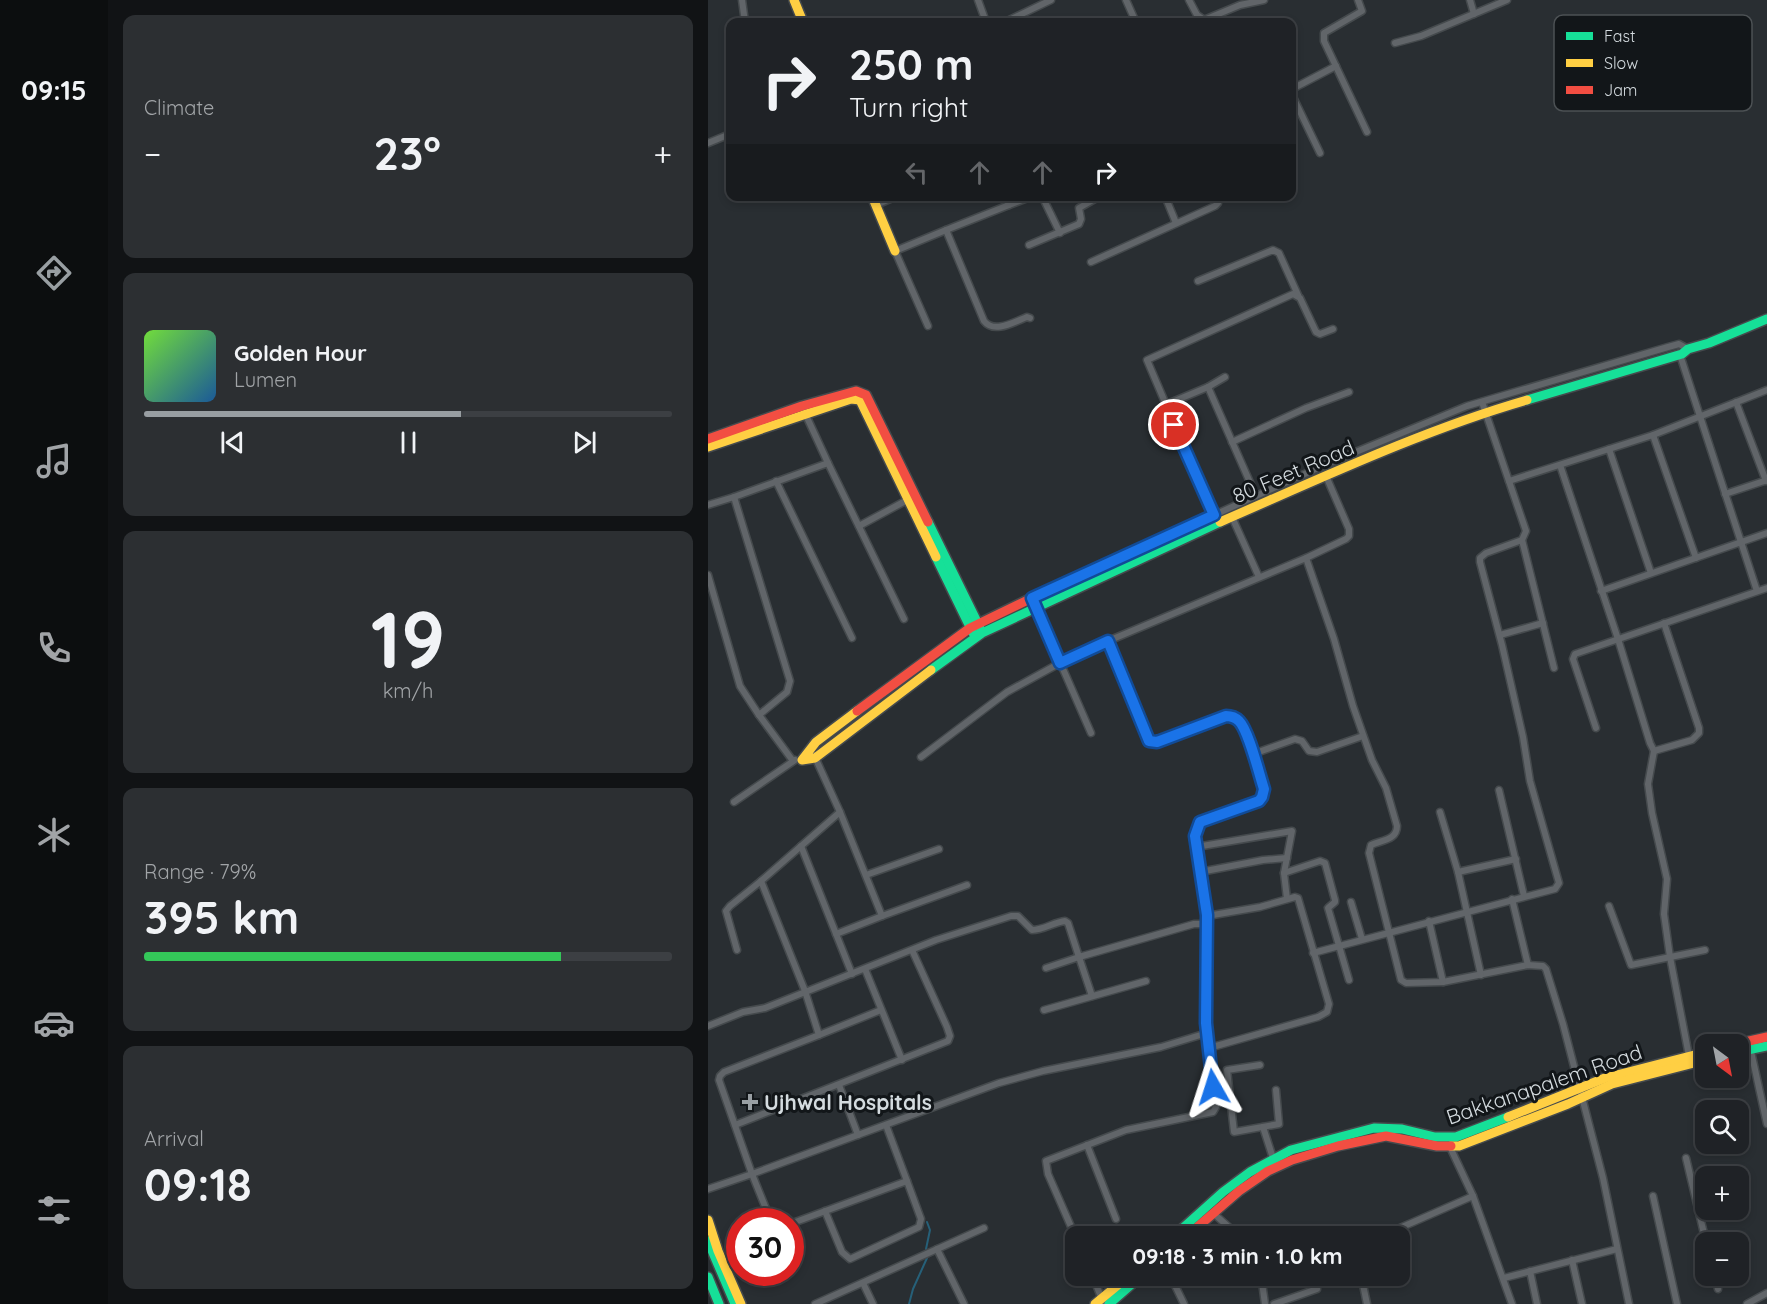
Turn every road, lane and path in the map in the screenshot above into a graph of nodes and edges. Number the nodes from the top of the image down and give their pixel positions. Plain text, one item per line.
1 (742, 0) edge
2 (794, 0) edge
3 (978, 0) edge
4 (1030, 0) edge
5 (1052, 0) edge
6 (1126, 0) edge
7 (1189, 0) edge
8 (1264, 0) edge
9 (1358, 0) edge
10 (1470, 0) edge
11 (1507, 0) edge
12 (1033, 8) junction
13 (1474, 14) junction
14 (744, 18) edge
15 (801, 18) edge
16 (985, 18) edge
17 (1013, 18) edge
18 (1134, 18) edge
19 (1201, 18) edge
20 (1216, 18) edge
21 (1395, 43) dead end
22 (1336, 66) junction
23 (1296, 87) edge
24 (1296, 103) edge
25 (1367, 132) dead end
26 (708, 134) edge
27 (726, 136) edge
28 (709, 142) edge
29 (1320, 153) dead end
30 (874, 201) edge
31 (1008, 201) edge
32 (1020, 201) edge
33 (1044, 201) edge
34 (1091, 201) edge
35 (1167, 201) edge
36 (1217, 201) edge
37 (1010, 205) junction
38 (1176, 223) junction
39 (946, 230) junction
40 (1060, 232) junction
41 (1029, 245) dead end
42 (895, 251) junction
43 (1090, 262) dead end
44 (1198, 281) dead end
45 (1298, 295) junction
46 (1030, 318) dead end
47 (1767, 319) edge
48 (928, 326) dead end
49 (1333, 329) dead end
50 (1684, 352) junction
51 (1225, 376) dead end
52 (1208, 387) junction
53 (1767, 390) edge
54 (1349, 392) dead end
55 (1482, 402) junction
56 (1736, 402) junction
57 (1165, 405) junction
58 (804, 410) junction
59 (1485, 412) junction
60 (1700, 417) junction
61 (1653, 435) junction
62 (708, 439) edge
63 (1232, 442) junction
64 (708, 447) edge
65 (1610, 449) junction
66 (828, 463) junction
67 (1560, 465) junction
68 (1326, 476) junction
69 (776, 481) junction
70 (1509, 481) junction
71 (1766, 481) edge
72 (1725, 494) junction
73 (1256, 496) junction
74 (734, 497) junction
75 (912, 498) junction
76 (708, 505) edge
77 (1214, 515) junction
78 (1232, 517) junction
79 (859, 526) junction
80 (1767, 533) edge
81 (1522, 540) junction
82 (1741, 542) junction
83 (1306, 558) junction
84 (1696, 558) junction
85 (1651, 573) junction
86 (708, 575) edge
87 (1259, 577) junction
88 (1767, 588) edge
89 (1601, 591) junction
90 (1757, 591) junction
91 (1034, 602) junction
92 (904, 619) dead end
93 (1664, 623) junction
94 (1543, 624) junction
95 (976, 631) junction
96 (1500, 634) junction
97 (852, 638) dead end
98 (1618, 639) junction
99 (1108, 641) junction
100 (1060, 663) junction
101 (1554, 668) dead end
102 (759, 715) junction
103 (1596, 728) dead end
104 (1091, 734) dead end
105 (1363, 735) junction
106 (1654, 751) junction
107 (813, 754) junction
108 (1253, 754) junction
109 (921, 757) dead end
110 (797, 760) junction
111 (1499, 790) dead end
112 (734, 802) dead end
113 (840, 812) junction
114 (1440, 812) dead end
115 (801, 846) junction
116 (1196, 847) junction
117 (939, 849) dead end
118 (1287, 858) junction
119 (1516, 859) junction
120 (1200, 872) junction
121 (1458, 872) junction
122 (1284, 873) junction
123 (866, 875) junction
124 (760, 882) junction
125 (967, 885) dead end
126 (1524, 896) junction
127 (1287, 899) junction
128 (1512, 899) junction
129 (1351, 902) dead end
130 (1609, 906) dead end
131 (1468, 910) junction
132 (1207, 915) junction
133 (882, 916) junction
134 (1430, 921) junction
135 (1207, 924) junction
136 (1388, 932) junction
137 (836, 934) junction
138 (1362, 939) junction
139 (1339, 945) junction
140 (737, 950) dead end
141 (912, 950) junction
142 (1705, 950) dead end
143 (1313, 952) junction
144 (1079, 957) junction
145 (1670, 957) junction
146 (1528, 965) junction
147 (1046, 968) dead end
148 (865, 969) junction
149 (852, 974) junction
150 (1481, 975) junction
151 (1349, 980) dead end
152 (1146, 981) dead end
153 (1443, 982) junction
154 (805, 991) junction
155 (1092, 996) junction
156 (881, 1010) junction
157 (1044, 1010) dead end
158 (708, 1026) edge
159 (1207, 1033) junction
160 (819, 1035) junction
161 (1767, 1037) edge
162 (1749, 1045) junction
163 (1767, 1046) edge
164 (1209, 1048) junction
165 (1695, 1055) edge
166 (1689, 1056) junction
167 (902, 1060) junction
168 (1695, 1063) edge
169 (1260, 1065) dead end
170 (839, 1085) junction
171 (1276, 1090) dead end
172 (1580, 1094) junction
173 (1767, 1124) edge
174 (735, 1125) junction
175 (886, 1125) junction
176 (1263, 1127) junction
177 (858, 1135) junction
178 (1087, 1144) junction
179 (1450, 1148) junction
180 (1273, 1158) junction
181 (1686, 1158) dead end
182 (752, 1174) junction
183 (907, 1181) junction
184 (708, 1189) edge
185 (1473, 1196) junction
186 (1653, 1196) dead end
187 (766, 1208) edge
188 (825, 1211) junction
189 (1214, 1213) junction
190 (804, 1219) edge
191 (1116, 1219) dead end
192 (708, 1220) edge
193 (1071, 1226) edge
194 (1185, 1226) edge
195 (1199, 1226) edge
196 (1228, 1226) edge
197 (1404, 1226) edge
198 (984, 1228) dead end
199 (1704, 1232) edge
200 (708, 1241) edge
201 (1617, 1249) junction
202 (937, 1250) junction
203 (1572, 1260) junction
204 (1530, 1271) junction
205 (708, 1277) edge
206 (1504, 1278) junction
207 (863, 1283) junction
208 (1096, 1286) edge
209 (1119, 1286) edge
210 (1126, 1286) edge
211 (1175, 1286) edge
212 (1263, 1286) edge
213 (1363, 1286) edge
214 (1717, 1286) edge
215 (1317, 1289) dead end
216 (1718, 1289) dead end
217 (1767, 1293) edge
218 (718, 1302) edge
219 (1183, 1302) edge
220 (1102, 1303) edge
221 (735, 1304) edge
222 (741, 1304) edge
223 (815, 1304) edge
224 (873, 1304) edge
225 (964, 1304) edge
226 (1265, 1304) edge
227 (1274, 1304) edge
228 (1367, 1304) edge
229 (1512, 1304) edge
230 (1537, 1304) edge
231 (1582, 1304) edge
232 (1629, 1304) edge
233 (1677, 1304) edge
234 (1747, 1304) edge

1 - 14 street
2 - 15 street
3 - 16 street
4 - 12 street
5 - 12 street
6 - 18 street
7 - 19 street
8 - 20 street
9 - 22 street
10 - 13 street
11 - 13 street
12 - 17 street
13 - 21 street
22 - 23 street
22 - 25 street
24 - 29 street
26 - 28 street
27 - 28 street
30 - 42 street
31 - 37 street
32 - 37 street
33 - 40 street
34 - 40 street
35 - 38 street
36 - 38 street
37 - 39 street
38 - 43 street
39 - 42 street
39 - 46 street
40 - 41 street
42 - 48 street
44 - 45 street
45 - 49 street
45 - 57 street
47 - 50 street, 80 Feet Road
50 - 55 street
50 - 59 street, 80 Feet Road
50 - 60 street
51 - 52 street
52 - 57 street
52 - 63 street
53 - 56 street
54 - 63 street
55 - 59 street
55 - 73 street
56 - 60 street
56 - 71 street
57 - 77 street
58 - 62 street
58 - 64 street
58 - 66 street
58 - 75 street
59 - 68 street, 80 Feet Road
59 - 70 street
60 - 61 street
60 - 72 street
61 - 65 street
61 - 84 street
63 - 73 street
65 - 67 street
65 - 85 street
66 - 69 street
66 - 79 street
67 - 70 street
67 - 89 street
68 - 78 street, 80 Feet Road
68 - 83 street
69 - 74 street
69 - 97 street
70 - 81 street
71 - 72 street
72 - 82 street
73 - 77 street
74 - 76 street
74 - 102 street
75 - 79 street
75 - 95 street
77 - 91 street
78 - 87 street
78 - 91 street, 80 Feet Road
79 - 92 street
80 - 82 street
81 - 94 street
81 - 96 street
82 - 84 street
82 - 90 street
83 - 87 street
83 - 105 street
84 - 85 street
85 - 89 street
86 - 102 street
87 - 99 street
88 - 90 street
89 - 98 street
90 - 93 street
91 - 95 street, 80 Feet Road
91 - 100 street
93 - 98 street
93 - 106 street
94 - 96 street
94 - 101 street
95 - 107 street
96 - 126 street
98 - 103 street
98 - 106 street
99 - 100 street
99 - 108 street
100 - 104 street
100 - 109 street
102 - 110 street
105 - 108 street
105 - 136 street
106 - 145 street
107 - 110 street
107 - 113 street
108 - 116 street
110 - 112 street
111 - 119 street
113 - 115 street
113 - 123 street
114 - 121 street
115 - 124 street
115 - 137 street
116 - 118 street
116 - 120 street
117 - 123 street
118 - 120 street
118 - 122 street
119 - 121 street
119 - 126 street
120 - 132 street
121 - 131 street
122 - 127 street
122 - 139 street
123 - 133 street
124 - 140 street
124 - 154 street
125 - 133 street
126 - 128 street
127 - 132 street
127 - 143 street
128 - 131 street
128 - 146 street
129 - 138 street
130 - 145 street
131 - 134 street
131 - 150 street
132 - 135 street
133 - 137 street
134 - 136 street
134 - 153 street
135 - 144 street
135 - 159 street
136 - 138 street
136 - 153 street
137 - 149 street
138 - 139 street
139 - 143 street
139 - 151 street
141 - 144 street
141 - 148 street
141 - 167 street
142 - 145 street
143 - 164 street
144 - 147 street
144 - 155 street
145 - 166 street
146 - 150 street
146 - 172 street
148 - 149 street
148 - 156 street
149 - 154 street
150 - 153 street
152 - 155 street
154 - 158 street
154 - 160 street
155 - 157 street
156 - 160 street
156 - 167 street
159 - 164 street
159 - 175 street
160 - 174 street
161 - 162 street
162 - 163 street
162 - 173 street
164 - 178 street
165 - 166 street, Bakkanapalem Road
166 - 172 street, Bakkanapalem Road
167 - 170 street
168 - 172 street
169 - 176 street
170 - 174 street
170 - 177 street
171 - 176 street
172 - 179 street
172 - 180 street, Bakkanapalem Road
172 - 201 street
174 - 182 street
175 - 177 street
175 - 183 street
176 - 180 street
177 - 182 street
178 - 191 street
178 - 193 street
179 - 185 street
179 - 189 street
180 - 194 street, Bakkanapalem Road
181 - 199 street
182 - 184 street
182 - 187 street
183 - 188 street
183 - 188 street
185 - 197 street
185 - 206 street
186 - 233 street
188 - 190 street
189 - 195 street
189 - 196 street
192 - 222 street
198 - 202 street
200 - 221 street
201 - 203 street
201 - 232 street
202 - 207 street
202 - 225 street
203 - 204 street
203 - 231 street
204 - 206 street
204 - 230 street
205 - 218 street
206 - 229 street
207 - 223 street
207 - 224 street
208 - 220 street
209 - 220 street
210 - 220 street
211 - 219 street
212 - 226 street
213 - 228 street
214 - 216 street
215 - 227 street
217 - 234 street

